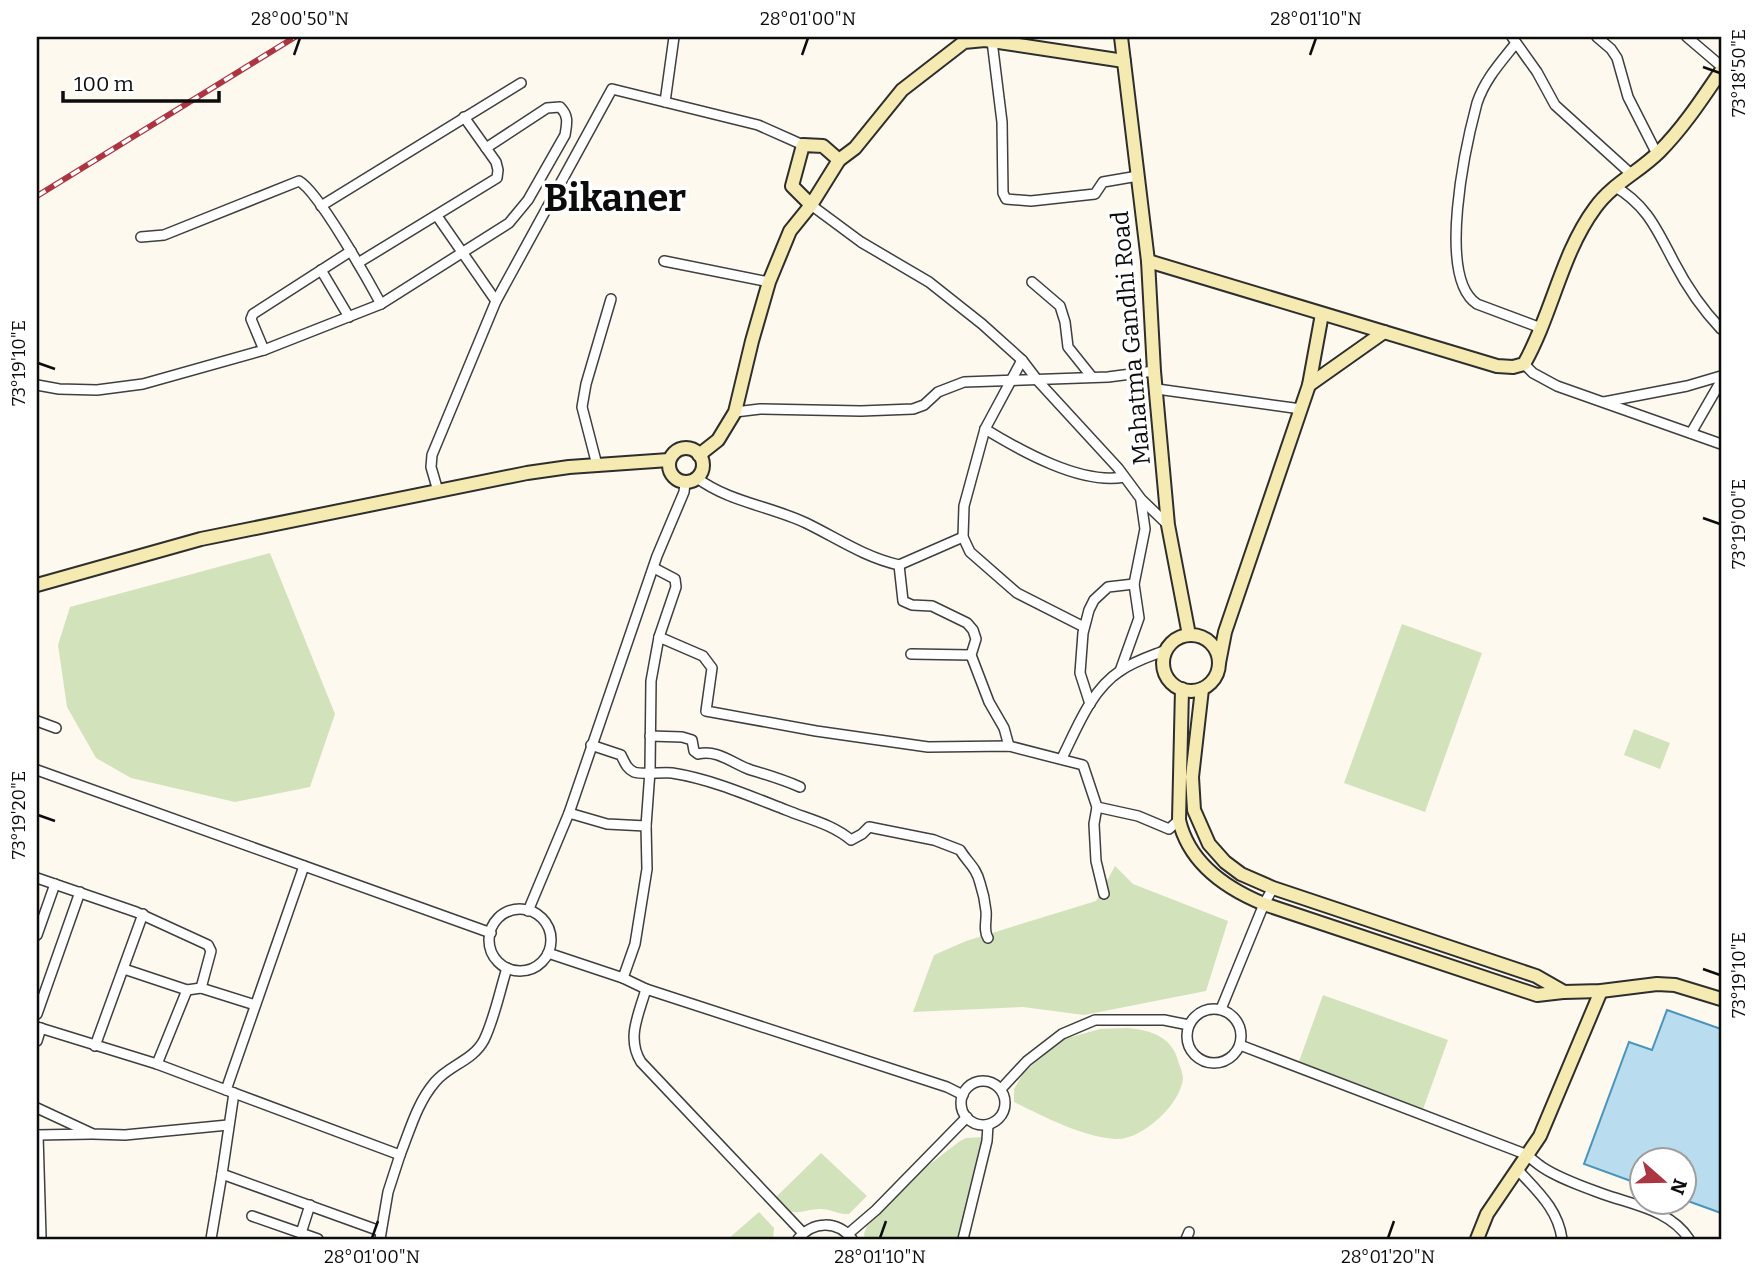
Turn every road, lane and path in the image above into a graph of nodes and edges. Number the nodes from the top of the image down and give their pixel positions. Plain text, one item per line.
1 (674, 37) edge
2 (1121, 37) edge
3 (1597, 37) edge
4 (1687, 37) edge
5 (970, 38) edge
6 (988, 39) edge
7 (1514, 40) edge
8 (1124, 61) junction
9 (1721, 69) edge
10 (521, 83) dead end
11 (665, 102) junction
12 (464, 117) junction
13 (803, 145) junction
14 (486, 148) junction
15 (1657, 154) junction
16 (839, 160) junction
17 (1630, 173) junction
18 (1138, 176) junction
19 (1614, 186) junction
20 (811, 205) junction
21 (321, 206) junction
22 (437, 216) junction
23 (141, 237) dead end
24 (351, 251) junction
25 (463, 253) junction
26 (664, 261) dead end
27 (1148, 261) junction
28 (358, 263) junction
29 (321, 270) junction
30 (769, 282) junction
31 (1032, 282) dead end
32 (611, 299) dead end
33 (496, 301) junction
34 (381, 303) junction
35 (1322, 314) junction
36 (349, 317) junction
37 (1541, 328) junction
38 (1721, 329) edge
39 (1384, 332) junction
40 (264, 349) junction
41 (1022, 360) junction
42 (1524, 364) junction
43 (1154, 371) junction
44 (1092, 377) junction
45 (1721, 378) edge
46 (1012, 381) junction
47 (1038, 381) junction
48 (37, 385) edge
49 (1309, 385) junction
50 (1157, 389) junction
51 (1602, 402) junction
52 (1301, 409) junction
53 (735, 412) junction
54 (985, 429) junction
55 (1691, 433) junction
56 (1721, 444) edge
57 (699, 455) junction
58 (669, 460) junction
59 (597, 465) junction
60 (1124, 477) junction
61 (691, 481) junction
62 (438, 491) junction
63 (1141, 499) junction
64 (1168, 525) junction
65 (963, 537) junction
66 (899, 565) junction
67 (654, 568) junction
68 (1134, 584) junction
69 (37, 585) edge
70 (1084, 627) junction
71 (1189, 635) junction
72 (659, 637) junction
73 (1166, 650) junction
74 (911, 654) dead end
75 (971, 655) junction
76 (1219, 663) junction
77 (1120, 671) junction
78 (1202, 689) junction
79 (1182, 690) junction
80 (1090, 704) junction
81 (37, 721) edge
82 (56, 728) dead end
83 (650, 736) junction
84 (592, 745) junction
85 (1009, 746) junction
86 (1062, 758) junction
87 (37, 770) edge
88 (650, 771) junction
89 (800, 787) dead end
90 (1097, 807) junction
91 (569, 813) junction
92 (1179, 820) junction
93 (646, 826) junction
94 (304, 866) junction
95 (37, 878) edge
96 (55, 884) junction
97 (1273, 888) junction
98 (80, 892) junction
99 (1104, 894) dead end
100 (1264, 904) junction
101 (528, 911) junction
102 (143, 914) junction
103 (491, 933) junction
104 (37, 935) edge
105 (988, 938) dead end
106 (548, 953) junction
107 (507, 968) junction
108 (124, 969) junction
109 (623, 978) junction
110 (201, 988) junction
111 (646, 989) junction
112 (187, 990) junction
113 (1601, 991) junction
114 (1564, 992) junction
115 (1721, 999) edge
116 (255, 1005) junction
117 (1221, 1009) junction
118 (37, 1014) edge
119 (1189, 1025) junction
120 (39, 1027) edge
121 (37, 1041) edge
122 (1240, 1045) junction
123 (95, 1046) junction
124 (157, 1064) junction
125 (1001, 1088) junction
126 (230, 1092) junction
127 (963, 1095) junction
128 (37, 1108) edge
129 (967, 1117) junction
130 (228, 1125) junction
131 (988, 1125) junction
132 (93, 1134) junction
133 (38, 1135) edge
134 (400, 1155) junction
135 (1528, 1156) junction
136 (1518, 1170) junction
137 (222, 1174) junction
138 (310, 1205) junction
139 (252, 1216) dead end
140 (302, 1233) junction
141 (380, 1235) edge
142 (800, 1236) edge
143 (850, 1237) edge
144 (42, 1238) edge
145 (214, 1238) edge
146 (318, 1239) edge
147 (963, 1239) edge
148 (1477, 1239) edge
149 (1562, 1239) edge
150 (1689, 1239) edge

1 - 11 street
2 - 8 street, Mahatma Gandhi Road
3 - 15 street
4 - 9 street
5 - 6 street
5 - 16 street
6 - 8 street
6 - 18 street
7 - 17 street
7 - 37 street
8 - 18 street, Mahatma Gandhi Road
9 - 15 street
10 - 12 street
11 - 13 street
11 - 33 street
12 - 14 street
12 - 21 street
13 - 16 street
13 - 20 street
14 - 22 street
14 - 25 street
15 - 17 street
16 - 20 street
17 - 19 street
18 - 27 street, Mahatma Gandhi Road
19 - 37 street
19 - 38 street
20 - 30 street
20 - 41 street
21 - 23 street
21 - 24 street
22 - 25 street
22 - 28 street
24 - 28 street
24 - 29 street
25 - 33 street
25 - 34 street
26 - 30 street
27 - 35 street
27 - 43 street, Mahatma Gandhi Road
28 - 34 street
29 - 36 street
29 - 40 street
30 - 53 street
31 - 44 street
32 - 59 street
33 - 62 street
34 - 36 street
35 - 39 street
35 - 49 street
36 - 40 street
37 - 42 street
39 - 42 street
39 - 49 street
40 - 48 street
41 - 46 street
41 - 47 street
42 - 51 street
43 - 44 street
43 - 50 street, Mahatma Gandhi Road
44 - 47 street
45 - 51 street
45 - 55 street
46 - 47 street
46 - 53 street
46 - 54 street
47 - 60 street
49 - 52 street
50 - 52 street
50 - 64 street, Mahatma Gandhi Road
51 - 55 street
52 - 76 street
53 - 57 street
54 - 60 street
54 - 65 street
55 - 56 street
57 - 58 street
57 - 61 street
58 - 59 street
58 - 61 street
59 - 62 street
60 - 63 street
61 - 66 street
61 - 67 street
62 - 69 street
63 - 64 street
63 - 68 street
64 - 71 street, Mahatma Gandhi Road
65 - 66 street
65 - 70 street
66 - 75 street
67 - 72 street
67 - 84 street
68 - 70 street
68 - 77 street
70 - 80 street
71 - 73 street
71 - 76 street
72 - 83 street
72 - 85 street
73 - 77 street
73 - 79 street
74 - 75 street
75 - 85 street
76 - 78 street
77 - 80 street
78 - 79 street
78 - 97 street
79 - 92 street
80 - 86 street
81 - 82 street
83 - 88 street
83 - 89 street
84 - 88 street
84 - 91 street
85 - 86 street
86 - 90 street
87 - 94 street
88 - 93 street
88 - 105 street
90 - 92 street
90 - 99 street
91 - 93 street
91 - 101 street
92 - 100 street
93 - 109 street
94 - 103 street
94 - 116 street
95 - 96 street
96 - 98 street
96 - 104 street
97 - 100 street
97 - 114 street
98 - 102 street
98 - 118 street
100 - 114 street
100 - 117 street
101 - 103 street
101 - 106 street
102 - 108 street
102 - 110 street
103 - 107 street
106 - 107 street
106 - 109 street
107 - 134 street
108 - 112 street
108 - 123 street
109 - 111 street
110 - 112 street
110 - 116 street
111 - 127 street
111 - 142 street
112 - 124 street
113 - 114 street
113 - 115 street
113 - 135 street
116 - 126 street
117 - 119 street
117 - 122 street
119 - 122 street
119 - 125 street
120 - 121 street
120 - 123 street
122 - 135 street
123 - 124 street
124 - 126 street
125 - 127 street
125 - 131 street
126 - 130 street
126 - 134 street
127 - 129 street
128 - 132 street
129 - 131 street
129 - 143 street
130 - 132 street
130 - 137 street
131 - 147 street
132 - 133 street
133 - 144 street
134 - 141 street
135 - 136 street
135 - 150 street
136 - 148 street
136 - 149 street
137 - 138 street
137 - 145 street
138 - 140 street
138 - 141 street
139 - 140 street
140 - 146 street
142 - 143 street

